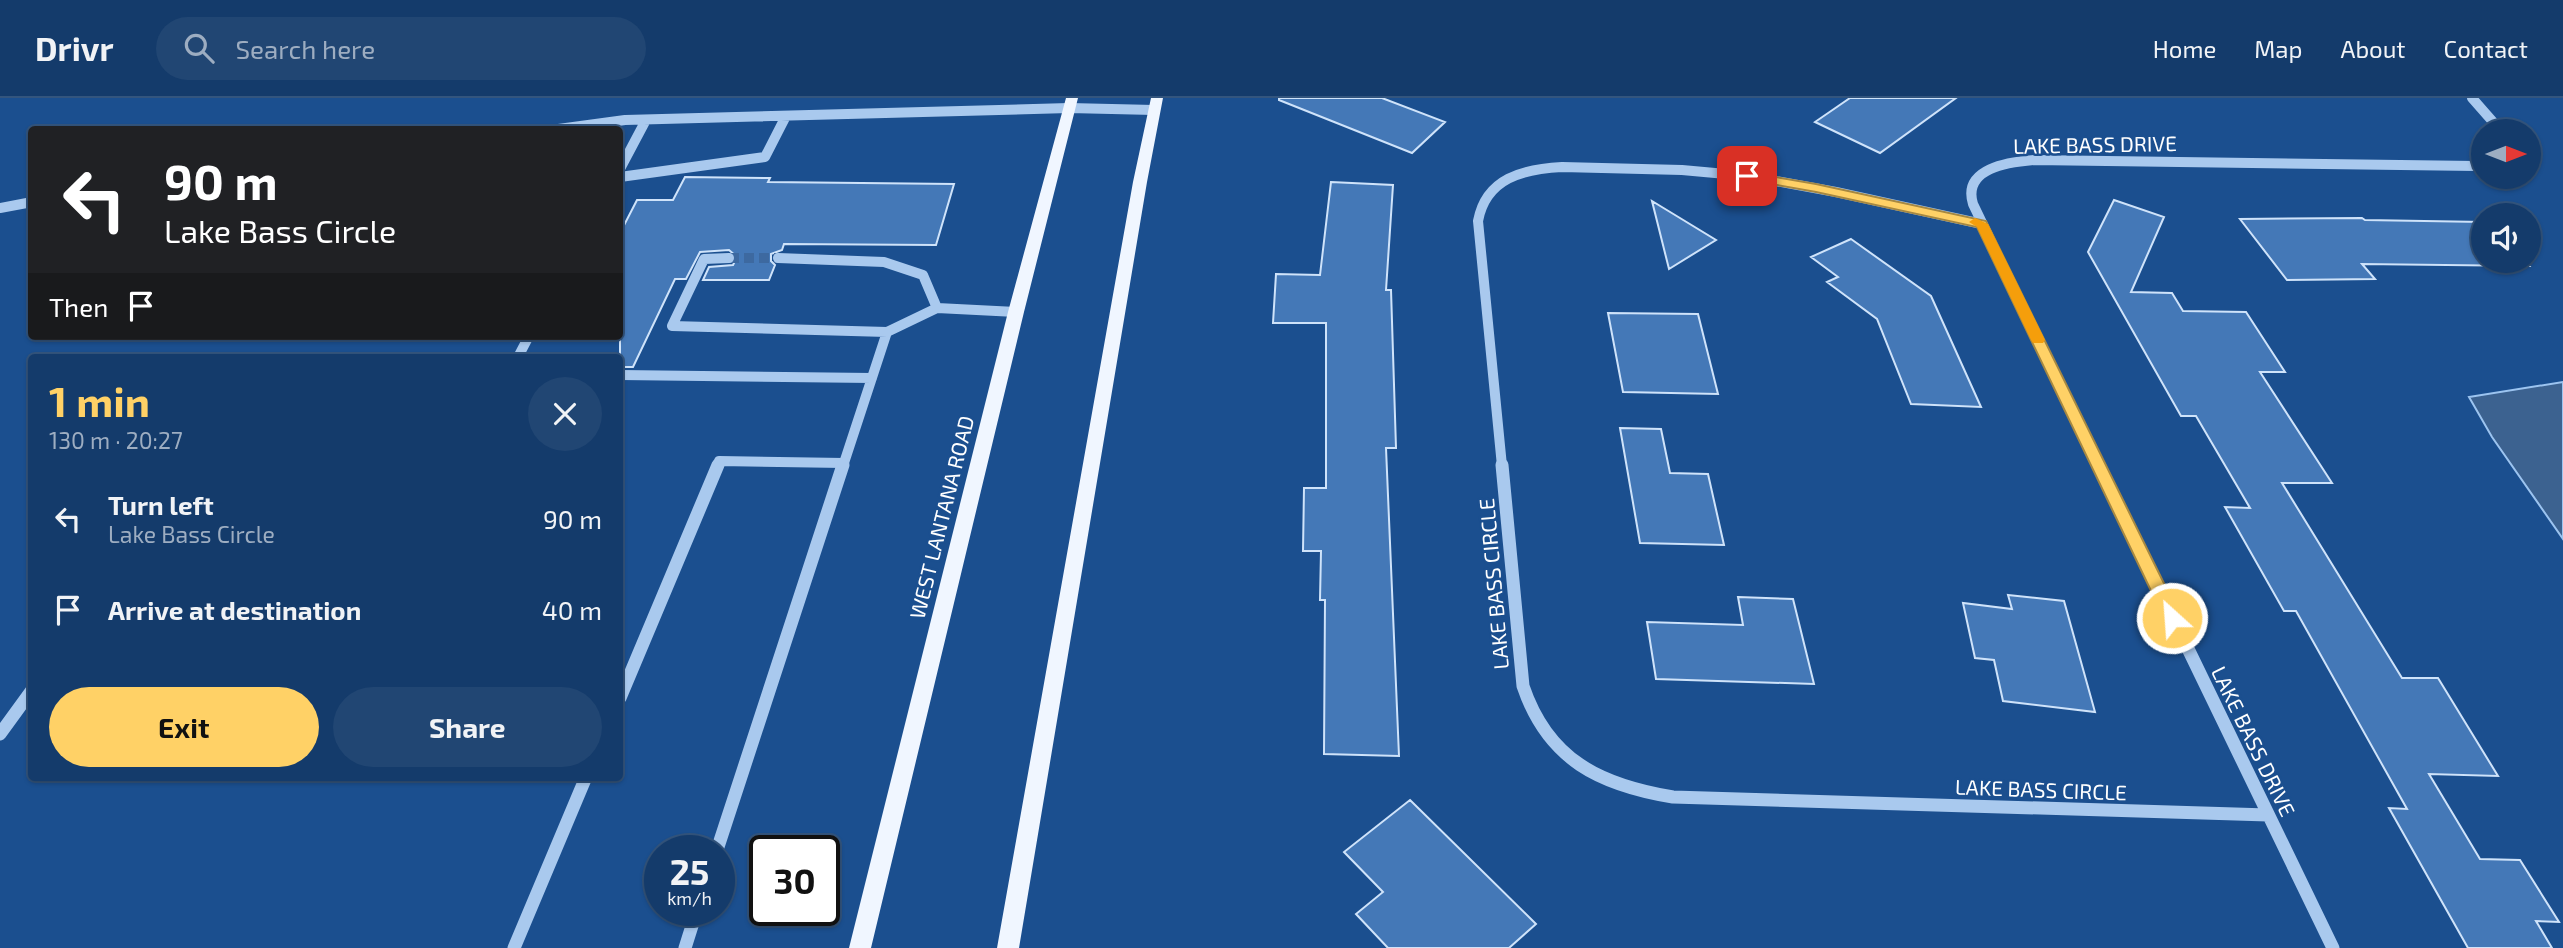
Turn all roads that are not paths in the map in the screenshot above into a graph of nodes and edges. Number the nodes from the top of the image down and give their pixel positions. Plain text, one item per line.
1 (2472, 98) edge
2 (1071, 103) edge
3 (1156, 104) edge
4 (786, 116) junction
5 (2490, 119) edge
6 (646, 120) junction
7 (589, 126) edge
8 (623, 163) edge
9 (2471, 166) edge
10 (623, 177) edge
11 (28, 203) edge
12 (0, 208) edge
13 (1982, 224) junction
14 (729, 258) tunnel mouth
15 (778, 258) tunnel mouth
16 (937, 308) junction
17 (1016, 312) junction
18 (887, 332) junction
19 (623, 375) edge
20 (872, 378) junction
21 (844, 463) junction
22 (623, 691) edge
23 (28, 696) edge
24 (0, 734) edge
25 (584, 781) edge
26 (2268, 815) junction
27 (722, 835) edge
28 (692, 926) edge
29 (514, 948) edge
30 (685, 948) edge
31 (860, 948) edge
32 (1008, 948) edge
33 (2333, 948) edge

1 - 5 street
2 - 3 street
2 - 4 street
2 - 17 main road, WEST LANTANA ROAD
3 - 32 main road
4 - 6 street
4 - 10 street
6 - 7 street
6 - 8 street
9 - 13 street, LAKE BASS DRIVE
11 - 12 street
13 - 26 street, LAKE BASS DRIVE
13 - 26 street, LAKE BASS CIRCLE
14 - 18 street
15 - 16 street
16 - 17 street
16 - 18 street
17 - 31 main road, WEST LANTANA ROAD
18 - 20 street
19 - 20 street
20 - 21 street
21 - 22 street
21 - 27 street
23 - 24 street
25 - 29 street
26 - 33 street, LAKE BASS DRIVE
28 - 30 street

